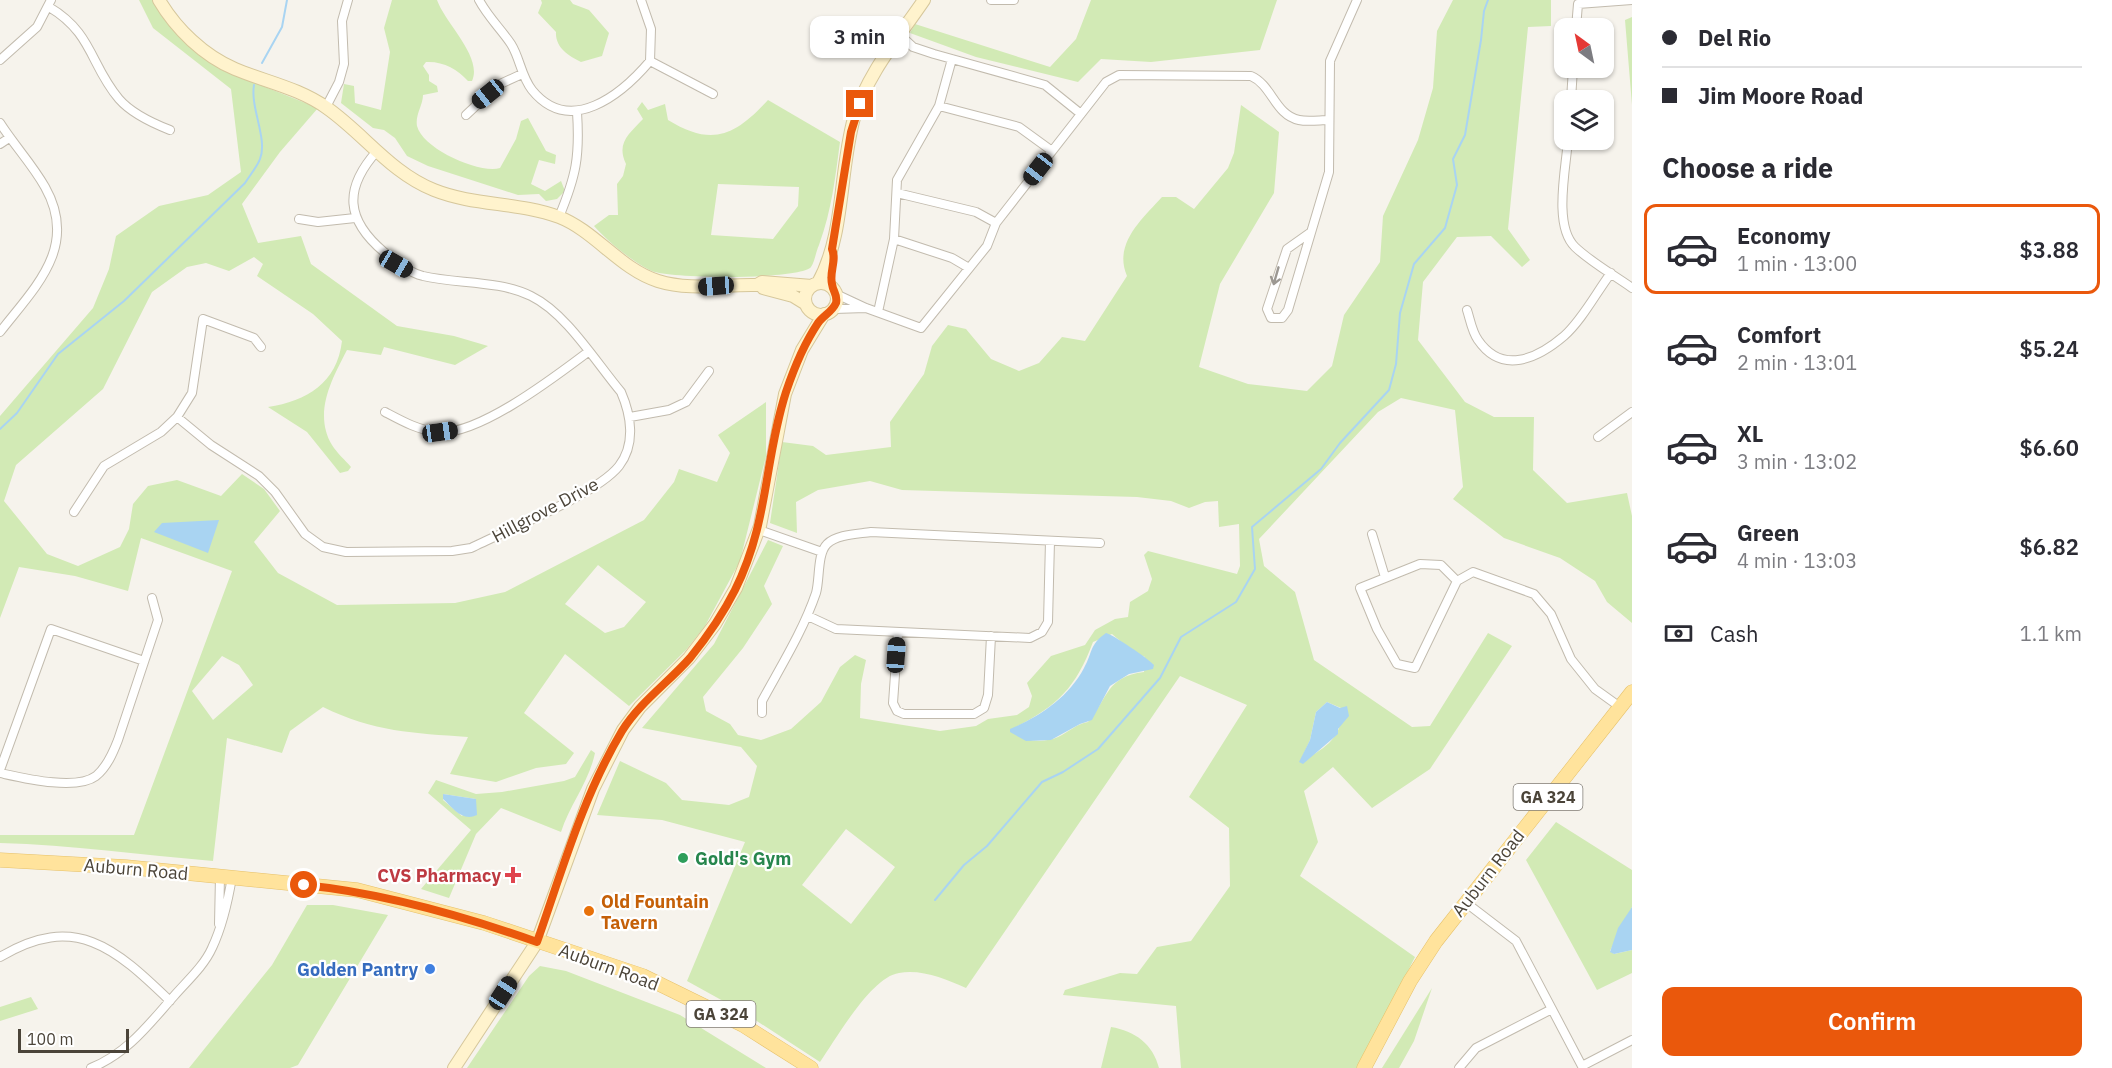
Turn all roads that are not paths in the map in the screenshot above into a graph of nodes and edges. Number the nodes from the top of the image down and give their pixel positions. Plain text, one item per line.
1 (159, 0) edge
2 (348, 0) edge
3 (479, 0) edge
4 (641, 0) edge
5 (924, 0) edge
6 (991, 0) edge
7 (1014, 0) edge
8 (1357, 0) edge
9 (1632, 0) edge
10 (50, 4) edge
11 (1577, 18) edge
12 (900, 35) junction
13 (952, 59) junction
14 (0, 60) edge
15 (650, 61) junction
16 (522, 74) junction
17 (713, 94) dead end
18 (939, 106) junction
19 (326, 107) junction
20 (577, 112) junction
21 (1081, 114) junction
22 (466, 115) dead end
23 (1329, 120) junction
24 (0, 123) edge
25 (170, 130) dead end
26 (9, 138) junction
27 (0, 144) edge
28 (1567, 150) edge
29 (377, 151) junction
30 (1052, 151) junction
31 (897, 193) junction
32 (559, 217) junction
33 (355, 218) junction
34 (300, 219) dead end
35 (996, 223) junction
36 (1311, 232) junction
37 (894, 239) junction
38 (832, 249) junction
39 (969, 268) junction
40 (1611, 273) junction
41 (757, 285) junction
42 (815, 285) junction
43 (1632, 288) edge
44 (834, 290) junction
45 (808, 306) junction
46 (867, 308) junction
47 (1467, 310) dead end
48 (829, 311) junction
49 (878, 312) junction
50 (0, 332) edge
51 (261, 347) dead end
52 (802, 350) junction
53 (588, 352) junction
54 (709, 371) dead end
55 (385, 411) dead end
56 (1632, 412) edge
57 (177, 417) junction
58 (630, 417) junction
59 (1598, 436) dead end
60 (75, 512) dead end
61 (759, 530) junction
62 (1372, 534) dead end
63 (1050, 541) junction
64 (1100, 543) dead end
65 (822, 552) junction
66 (1385, 577) junction
67 (1457, 581) junction
68 (152, 598) dead end
69 (808, 616) junction
70 (898, 632) junction
71 (991, 636) junction
72 (144, 661) junction
73 (1632, 692) edge
74 (1620, 707) junction
75 (762, 713) dead end
76 (0, 772) edge
77 (0, 860) edge
78 (226, 877) junction
79 (1465, 902) junction
80 (537, 942) junction
81 (0, 957) edge
82 (170, 1000) junction
83 (1552, 1009) junction
84 (1632, 1040) edge
85 (103, 1066) edge
86 (1583, 1067) edge
87 (91, 1068) edge
88 (454, 1068) edge
89 (811, 1068) edge
90 (1364, 1068) edge
91 (1459, 1068) edge

1 - 19 street
2 - 19 street
3 - 16 street
4 - 15 street
5 - 12 street
6 - 7 street
8 - 23 street
9 - 11 street
10 - 14 street
10 - 25 street
12 - 13 street
12 - 38 street
13 - 18 street
13 - 21 street
15 - 17 street
15 - 20 street
16 - 20 street
16 - 22 street
18 - 30 street
18 - 31 street
19 - 29 street
20 - 32 street
21 - 23 street
21 - 30 street
23 - 36 street
24 - 26 street
26 - 27 street
26 - 50 street
28 - 40 street
29 - 32 street
29 - 33 street
30 - 35 street
31 - 35 street
31 - 37 street
32 - 41 street
33 - 34 street
33 - 53 street, Hillgrove Drive
35 - 39 street
36 -> 36 street
37 - 39 street
37 - 49 street
38 - 42 street
38 - 44 street
39 - 49 street
40 - 43 street
40 - 47 street
41 - 42 street
41 - 45 street
42 - 44 street
42 - 45 street
44 - 46 street
44 - 48 street
45 - 48 street
45 - 52 street
46 - 48 street
46 - 49 street
48 - 52 street
51 - 57 street
52 - 61 street
53 - 55 street
53 - 58 street, Hillgrove Drive
54 - 58 street
56 - 59 street
57 - 58 street, Hillgrove Drive
57 - 60 street
61 - 65 street
61 - 80 street
62 - 66 street
63 - 64 street
63 - 65 street
63 - 71 street
65 - 69 street
66 - 67 street
66 - 67 street
67 - 74 street
68 - 72 street
69 - 70 street
69 - 75 street
70 - 71 street
70 - 71 street
72 - 76 street
72 - 76 street
73 - 74 main road, Auburn Road / GA 324
74 - 79 main road, Auburn Road / GA 324
77 - 78 main road, Auburn Road / GA 324
78 - 80 main road, Auburn Road / GA 324
78 - 82 street
79 - 83 street
79 - 90 main road, Auburn Road / GA 324
80 - 88 street
80 - 89 main road, Auburn Road / GA 324
81 - 82 street
82 - 85 street
83 - 86 street
83 - 91 street
84 - 86 street
85 - 87 street

